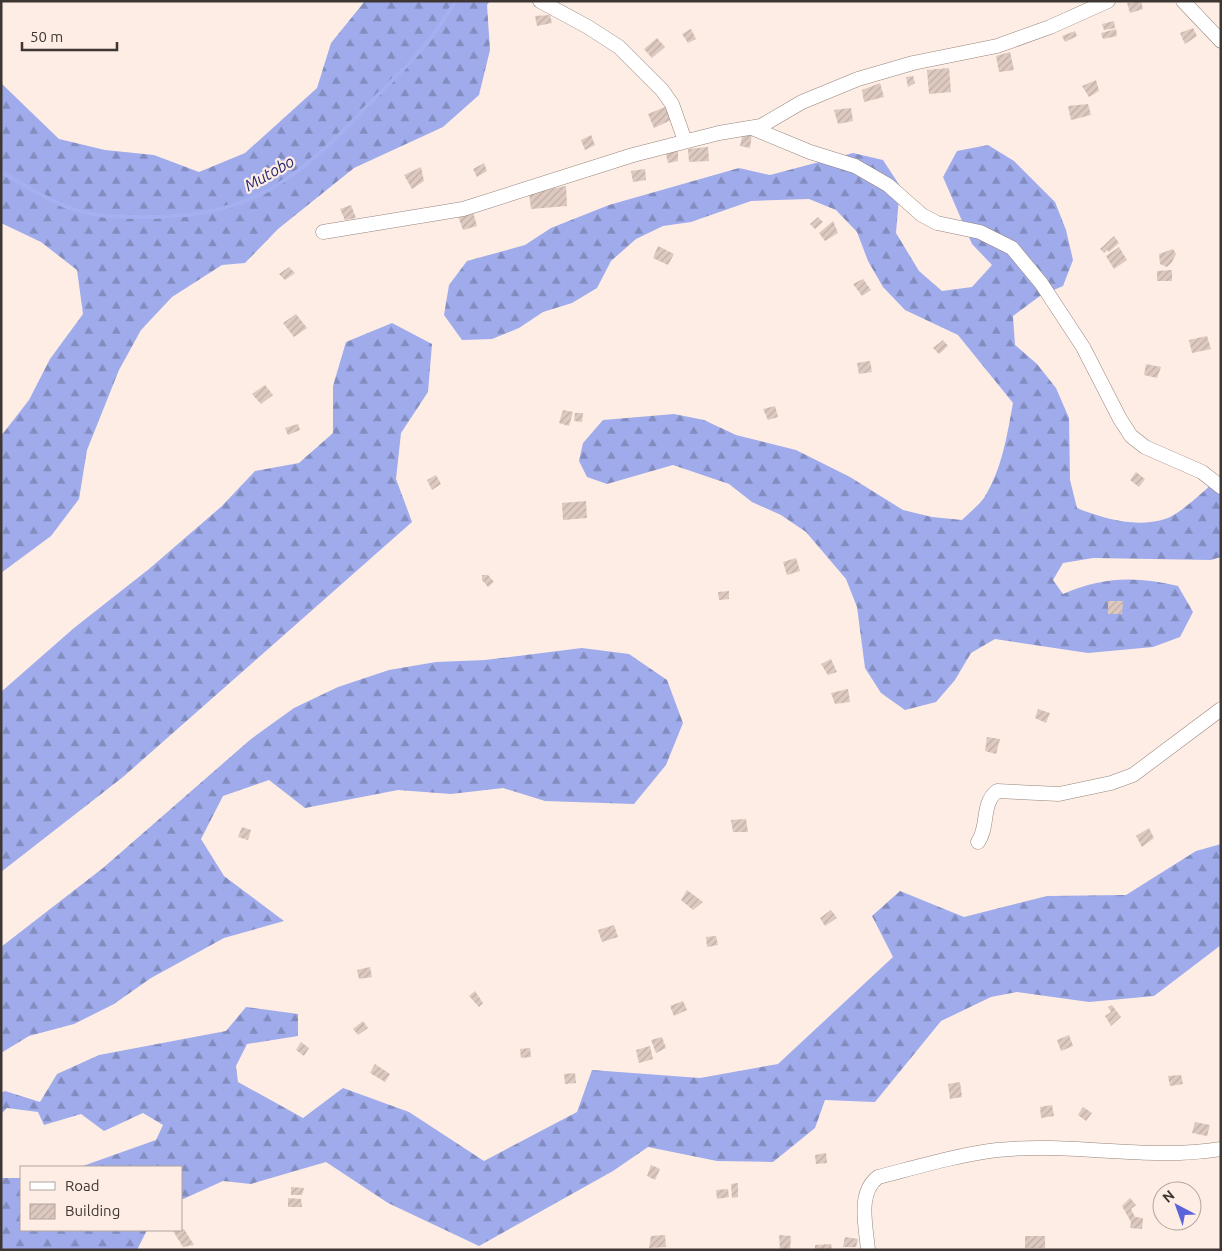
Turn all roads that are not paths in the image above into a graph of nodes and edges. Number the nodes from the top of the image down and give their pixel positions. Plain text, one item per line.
1 (540, 1) edge
2 (1108, 1) edge
3 (1183, 1) edge
4 (1221, 41) edge
5 (752, 128) junction
6 (685, 141) junction
7 (323, 232) dead end
8 (1221, 487) edge
9 (1221, 709) edge
10 (978, 842) dead end
11 (1221, 1150) edge
12 (868, 1250) edge

1 - 6 street
2 - 5 street
3 - 4 street
5 - 6 street
5 - 8 street
6 - 7 street
9 - 10 street
11 - 12 street

